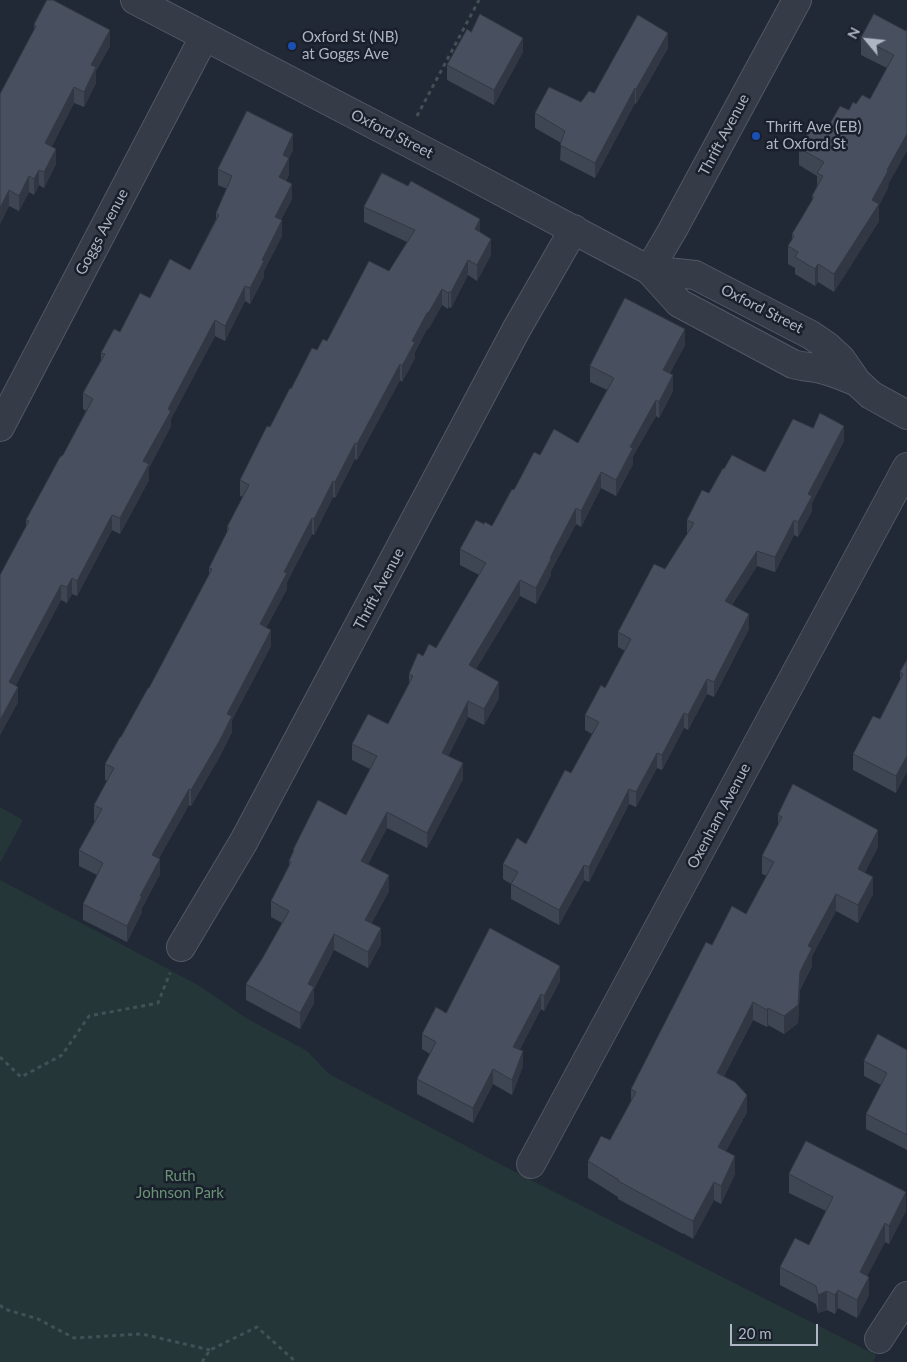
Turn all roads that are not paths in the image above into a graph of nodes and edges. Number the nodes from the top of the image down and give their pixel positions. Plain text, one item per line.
1 (135, 0) edge
2 (797, 0) edge
3 (204, 37) junction
4 (574, 229) junction
5 (649, 270) junction
6 (907, 415) edge
7 (0, 427) edge
8 (907, 467) edge
9 (181, 947) dead end
10 (531, 1164) dead end
11 (907, 1296) edge
12 (879, 1339) dead end

1 - 3 street, Oxford Street
2 - 5 street, Thrift Avenue
3 - 4 street, Oxford Street
3 - 7 street, Goggs Avenue
4 - 5 street, Oxford Street
4 - 9 street, Thrift Avenue
5 - 6 street, Oxford Street
8 - 10 street, Oxenham Avenue
11 - 12 street

